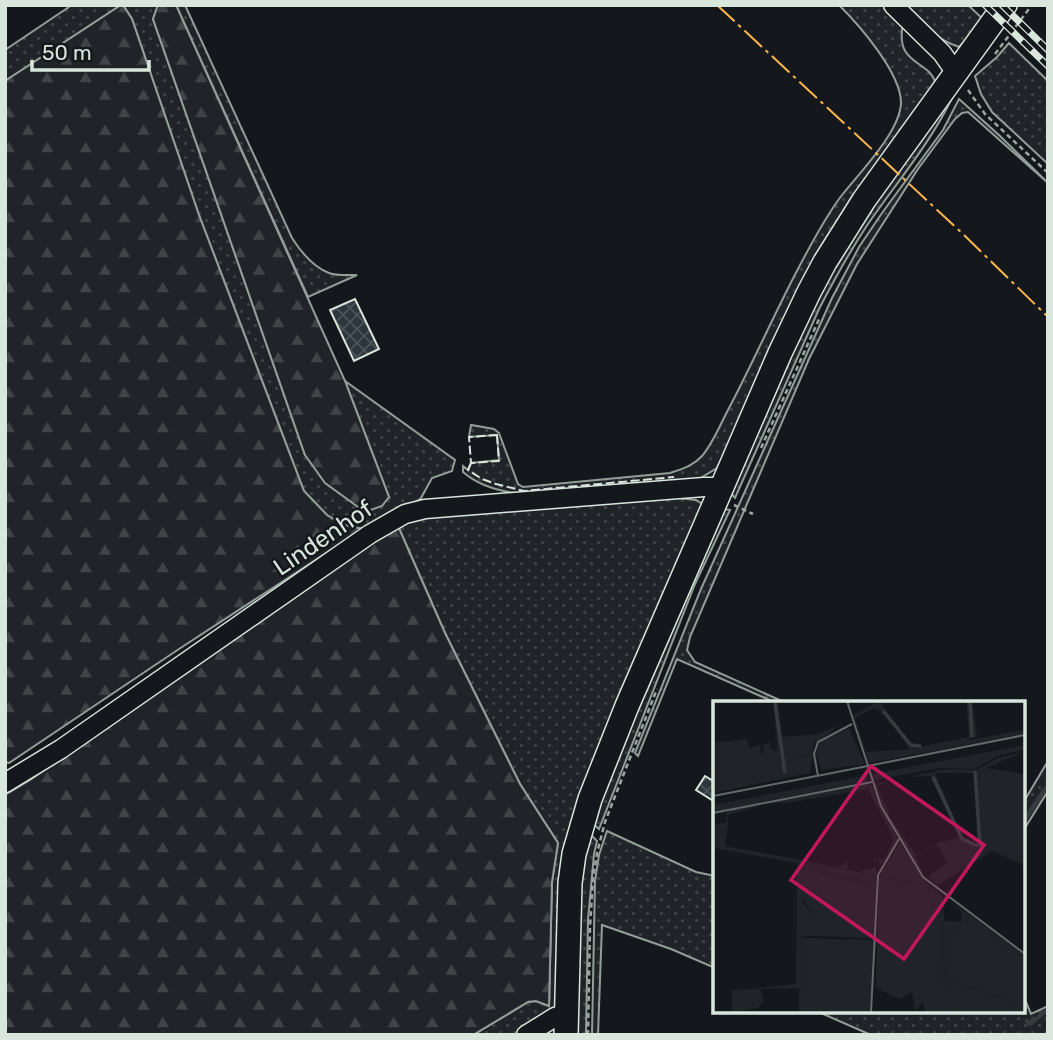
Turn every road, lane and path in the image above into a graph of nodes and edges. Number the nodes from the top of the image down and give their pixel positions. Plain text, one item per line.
1 (893, 5) edge
2 (1005, 5) edge
3 (1032, 5) edge
4 (993, 56) dead end
5 (956, 73) junction
6 (1048, 173) edge
7 (823, 310) dead end
8 (758, 457) dead end
9 (721, 490) junction
10 (660, 681) dead end
11 (5, 783) edge
12 (566, 1025) edge
13 (526, 1035) edge
14 (588, 1035) edge

1 - 5 street
2 - 5 main road
3 - 4 path
5 - 6 path
5 - 9 main road
7 - 8 path
9 - 11 street, Lindenhof
9 - 12 main road
10 - 14 path
12 - 13 street

